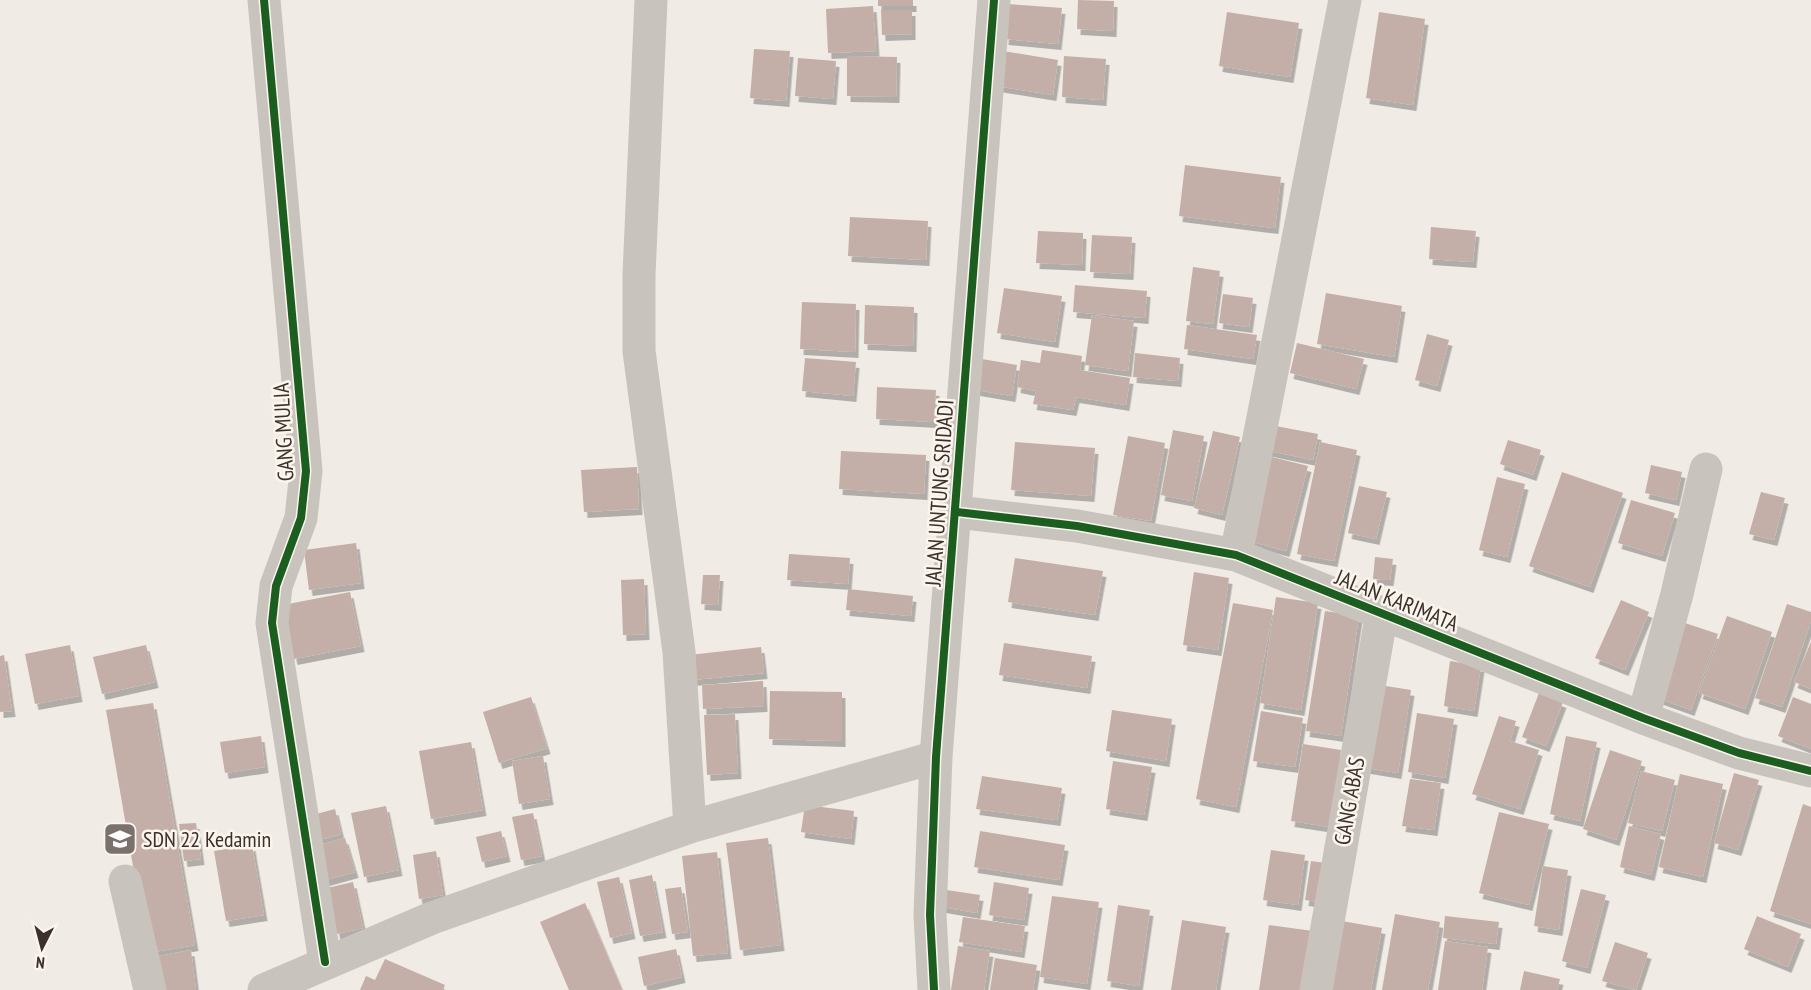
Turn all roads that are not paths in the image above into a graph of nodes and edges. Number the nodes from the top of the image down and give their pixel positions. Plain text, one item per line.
1 (264, 0) edge
2 (651, 0) edge
3 (994, 0) edge
4 (1345, 0) edge
5 (1706, 469) dead end
6 (957, 512) junction
7 (1236, 555) junction
8 (1382, 613) junction
9 (1643, 718) junction
10 (936, 757) junction
11 (1811, 771) edge
12 (690, 827) junction
13 (125, 881) dead end
14 (325, 962) junction
15 (150, 990) edge
16 (264, 990) edge
17 (934, 990) edge
18 (1316, 990) edge

1 - 14 street, GANG MULIA
2 - 12 street
3 - 6 street, JALAN UNTUNG SRIDADI
4 - 7 street
5 - 9 street
6 - 7 street, JALAN KARIMATA
6 - 10 street, JALAN UNTUNG SRIDADI
7 - 8 street, JALAN KARIMATA
8 - 9 street, JALAN KARIMATA
8 - 18 street, GANG ABAS
9 - 11 street, JALAN KARIMATA
10 - 12 street
10 - 17 street, JALAN UNTUNG SRIDADI
12 - 14 street
13 - 15 street
14 - 16 street

